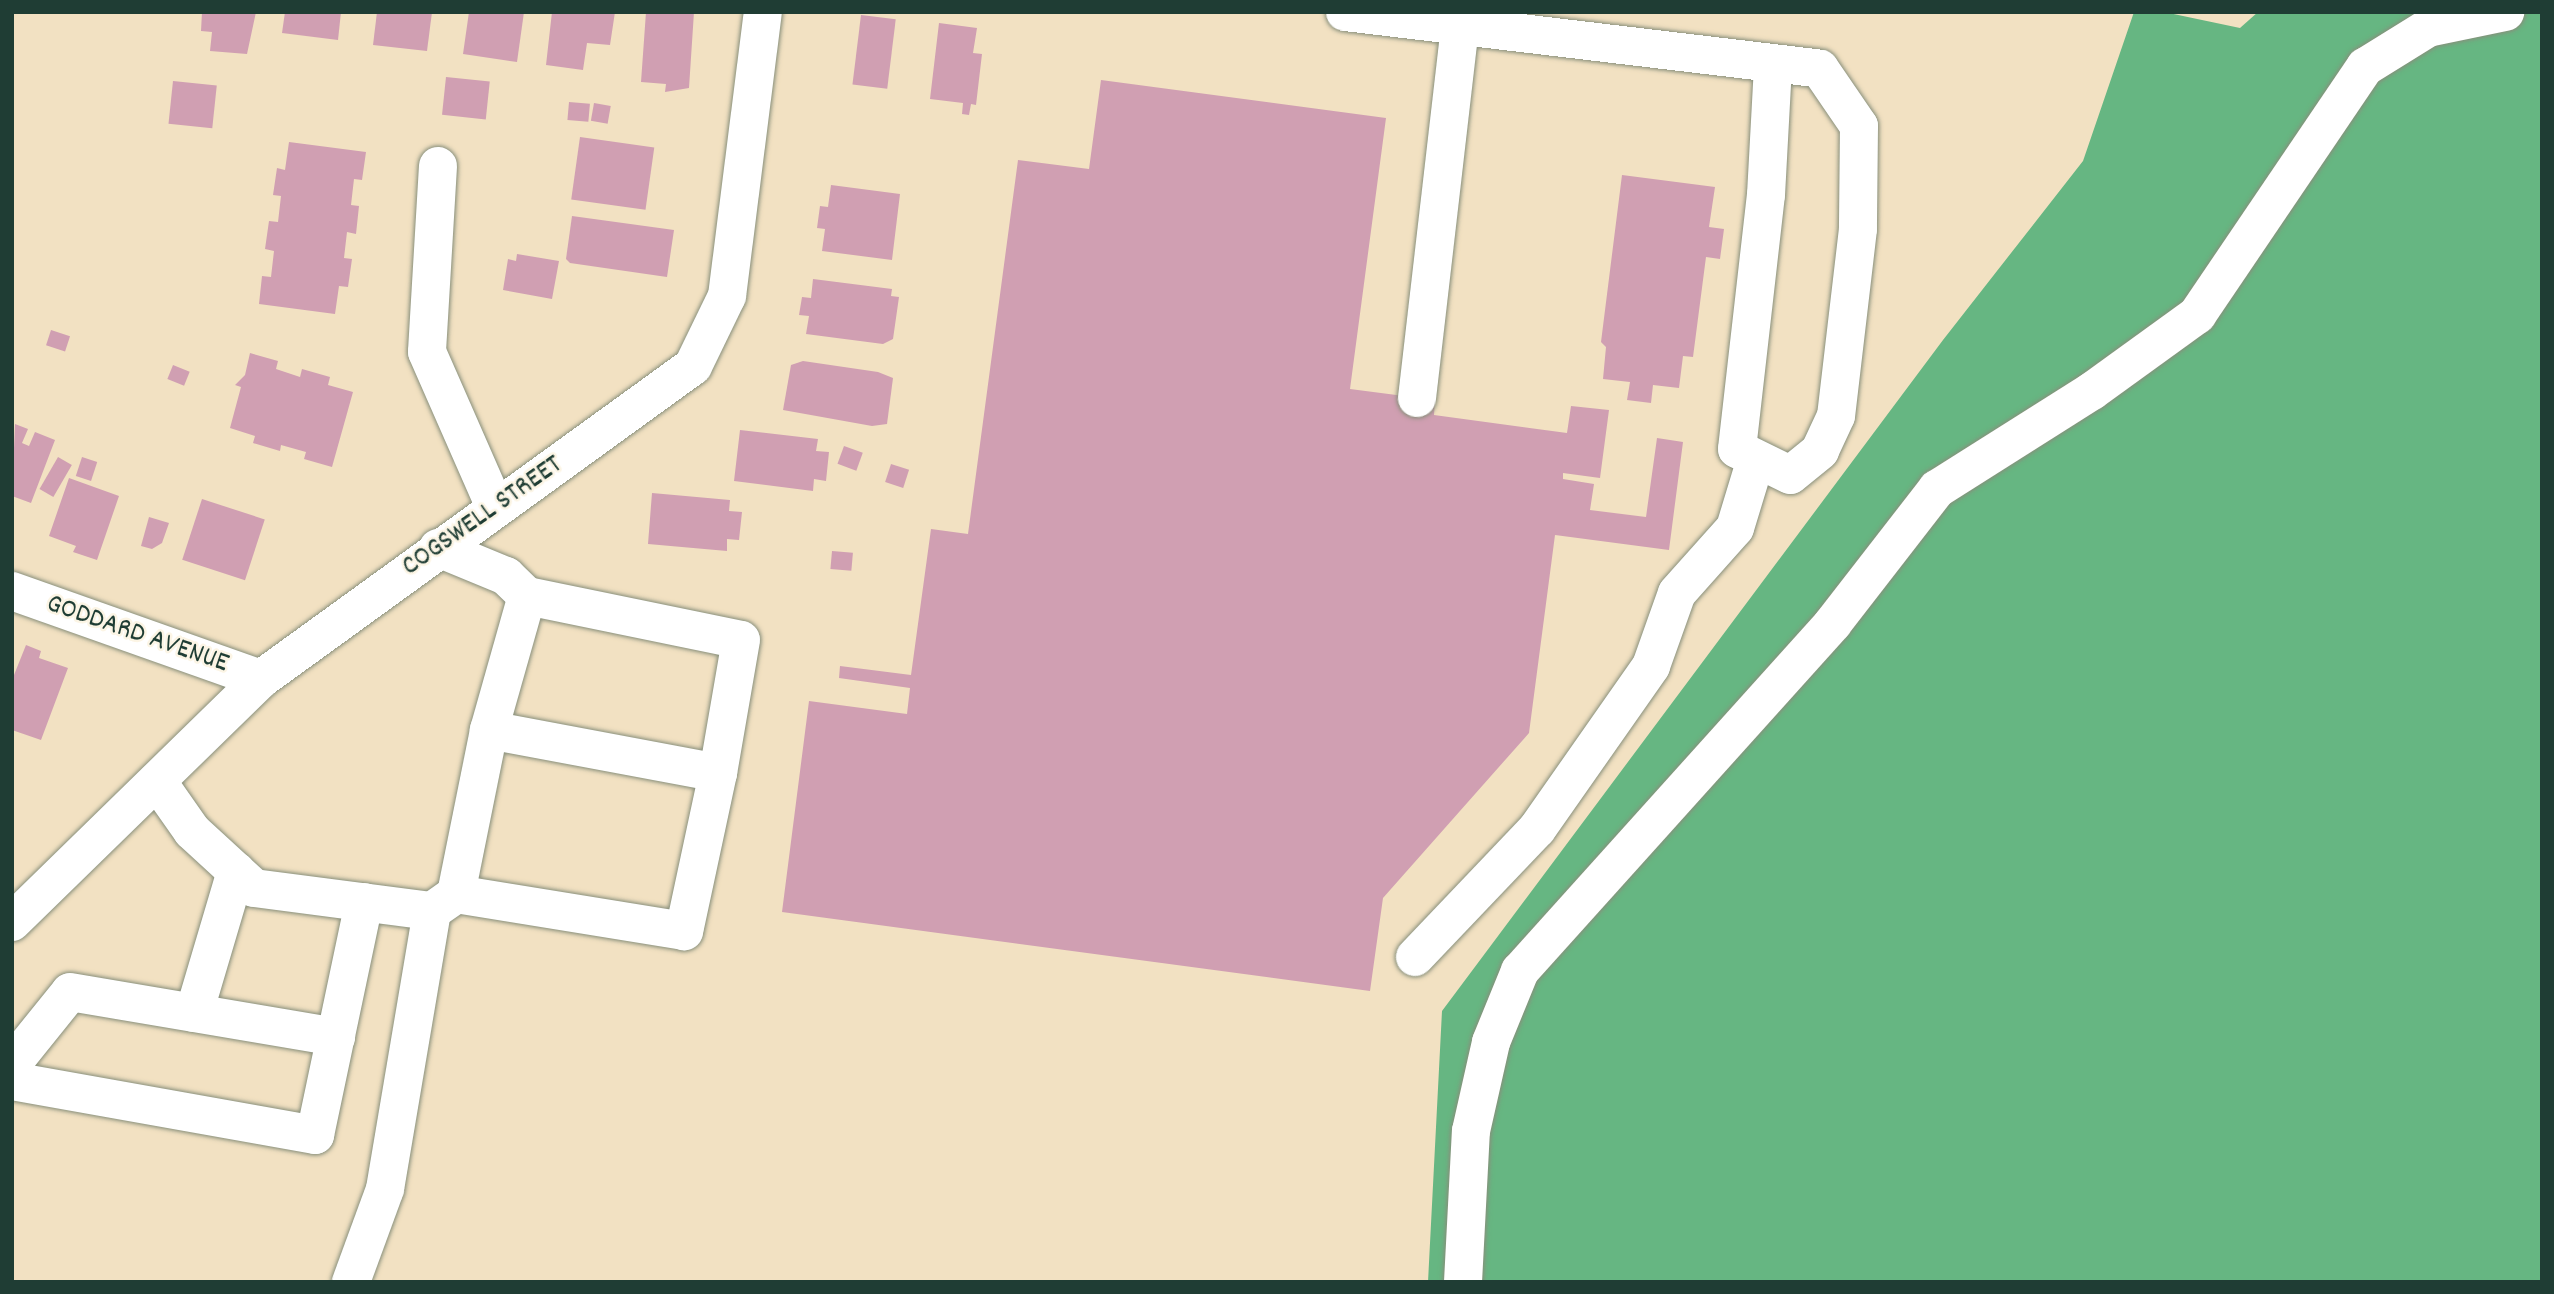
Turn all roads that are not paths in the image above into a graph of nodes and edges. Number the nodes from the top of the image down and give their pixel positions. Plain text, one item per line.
1 (763, 12) edge
2 (1345, 12) edge
3 (2505, 12) edge
4 (1460, 26) junction
5 (1773, 65) junction
6 (438, 166) dead end
7 (1417, 398) dead end
8 (1755, 461) junction
9 (496, 509) junction
10 (438, 548) junction
11 (12, 591) edge
12 (527, 596) junction
13 (261, 679) junction
14 (489, 730) junction
15 (718, 774) junction
16 (157, 780) junction
17 (236, 871) junction
18 (365, 902) junction
19 (444, 903) junction
20 (12, 922) edge
21 (1415, 957) dead end
22 (194, 1013) junction
23 (336, 1037) junction
24 (12, 1064) edge
25 (12, 1081) edge
26 (351, 1282) edge
27 (1463, 1282) edge

1 - 9 street, COGSWELL STREET
2 - 4 street
3 - 27 street
4 - 5 street
4 - 7 street
5 - 8 street
5 - 8 street
6 - 9 street
8 - 21 street
9 - 10 street, COGSWELL STREET
10 - 12 street
10 - 13 street, COGSWELL STREET
11 - 13 street, GODDARD AVENUE
12 - 14 street
12 - 15 street
13 - 16 street, COGSWELL STREET
14 - 15 street
14 - 19 street
15 - 19 street
16 - 17 street
16 - 20 street, COGSWELL STREET
17 - 18 street
17 - 22 street
18 - 19 street
18 - 23 street
19 - 26 street
22 - 23 street
22 - 24 street
23 - 25 street

